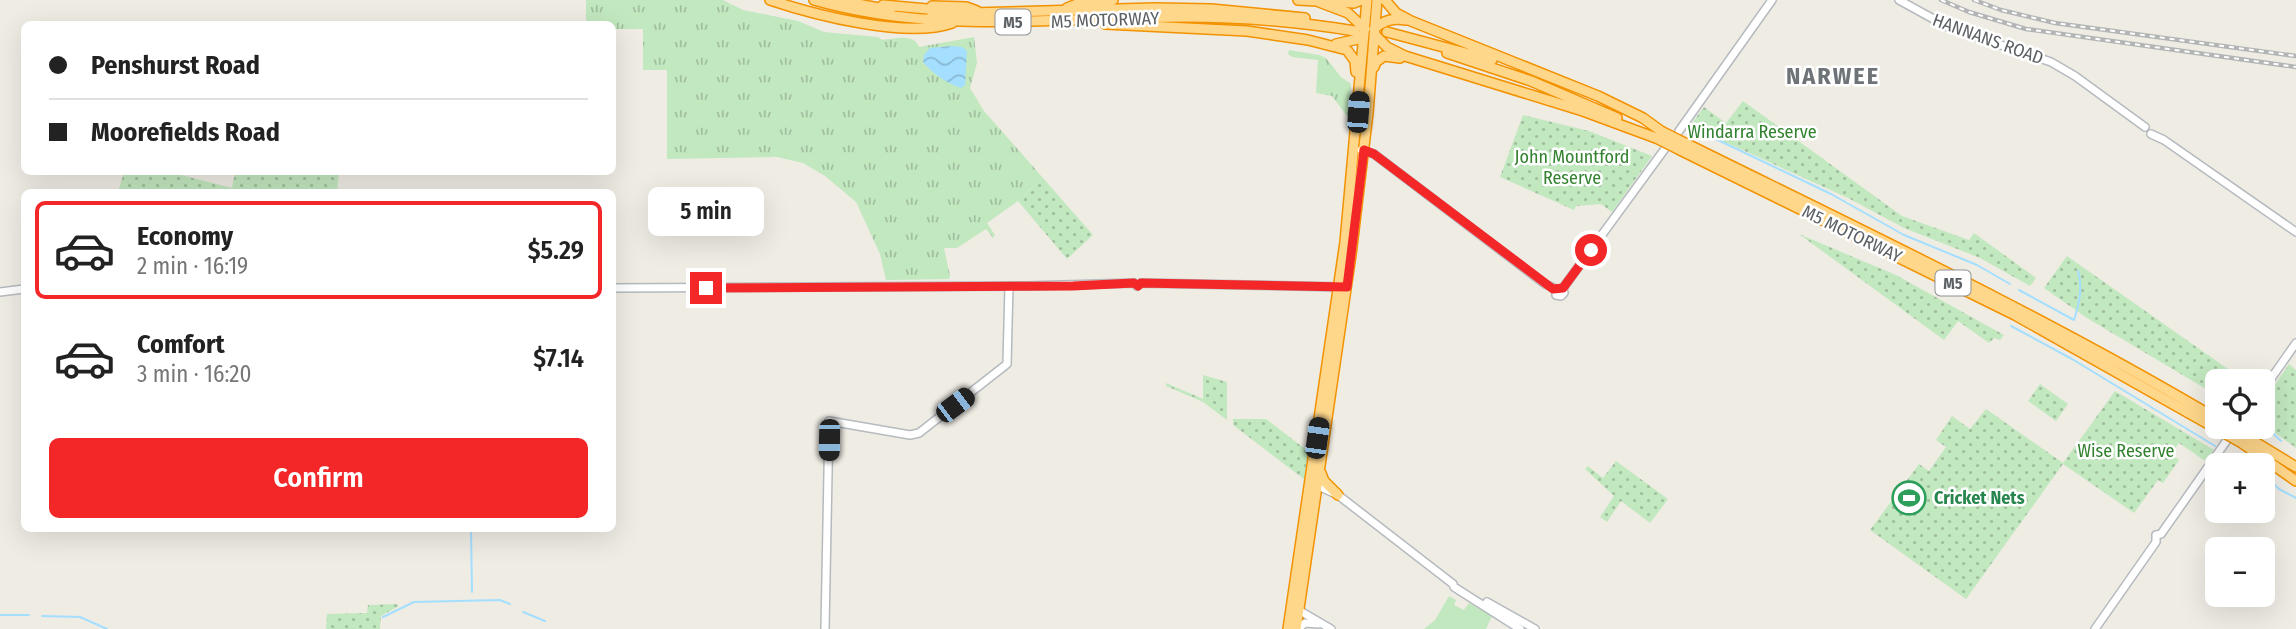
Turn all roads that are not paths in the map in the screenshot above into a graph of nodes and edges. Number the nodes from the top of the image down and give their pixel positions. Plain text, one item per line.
1 (770, 0) edge
2 (789, 0) edge
3 (814, 0) edge
4 (836, 0) edge
5 (858, 0) edge
6 (881, 0) edge
7 (1113, 0) edge
8 (1298, 0) edge
9 (1361, 0) edge
10 (1372, 0) edge
11 (1385, 0) edge
12 (1772, 0) edge
13 (1899, 0) edge
14 (1319, 2) junction
15 (1063, 10) junction
16 (978, 12) junction
17 (1073, 21) junction
18 (1411, 21) junction
19 (953, 22) junction
20 (1367, 31) junction
21 (1387, 35) tunnel mouth
22 (1331, 44) junction
23 (1372, 72) junction
24 (1452, 73) junction
25 (1679, 131) dead end
26 (1357, 133) junction
27 (1658, 135) junction
28 (1683, 147) junction
29 (1359, 149) junction
30 (1664, 150) dead end
31 (2296, 232) edge
32 (1009, 286) junction
33 (1316, 286) junction
34 (1343, 287) junction
35 (616, 288) edge
36 (0, 289) edge
37 (20, 289) edge
38 (1336, 308) junction
39 (2296, 343) edge
40 (2275, 373) edge
41 (2205, 412) edge
42 (2228, 439) edge
43 (2245, 440) junction
44 (2296, 467) edge
45 (1320, 471) junction
46 (2296, 479) edge
47 (1314, 487) junction
48 (1340, 498) junction
49 (1296, 608) junction
50 (1322, 625) junction
51 (1520, 627) edge
52 (825, 629) edge
53 (1288, 629) edge
54 (1297, 629) edge
55 (1331, 629) edge
56 (1535, 629) edge
57 (2095, 629) edge

1 - 19 highway
2 - 19 highway
3 - 19 highway, M5 MOTORWAY / M5
4 - 16 highway, M5 MOTORWAY / M5
5 - 16 highway
6 - 16 highway
7 - 15 highway
8 - 14 highway
9 - 14 highway
10 - 20 highway
10 - 20 highway
11 - 18 highway
12 - 25 main road
13 - 31 main road, HANNANS ROAD
14 - 20 highway
15 - 16 highway, M5 MOTORWAY / M5
15 - 20 highway, M5 MOTORWAY / M5
17 - 19 highway, M5 MOTORWAY / M5
17 - 20 highway, M5 MOTORWAY / M5
17 - 22 highway
18 - 20 highway
18 - 27 highway, M5
20 - 22 highway
20 - 23 highway
20 - 24 highway
20 - 26 highway
21 - 27 highway, M5 MOTORWAY / M5
22 - 26 highway
23 - 24 highway
23 - 29 highway
24 - 27 highway
26 - 29 highway
27 - 28 highway, M5 MOTORWAY / M5, bridge
28 - 41 highway, M5 MOTORWAY / M5
28 - 43 highway, M5 MOTORWAY / M5, bridge
29 - 30 main road
29 - 34 highway
32 - 33 main road
32 - 35 main road
32 - 52 main road
33 - 34 main road
33 - 38 main road
34 - 38 highway
34 - 45 highway
36 - 37 main road
38 - 47 highway
39 - 40 main road
42 - 57 main road
43 - 44 highway, M5 MOTORWAY / M5
43 - 46 highway, M5
45 - 47 highway
45 - 48 highway
47 - 48 main road
47 - 49 highway
48 - 51 main road
49 - 50 main road
49 - 53 highway
49 - 54 highway
50 - 54 main road
50 - 55 main road
51 - 56 main road

